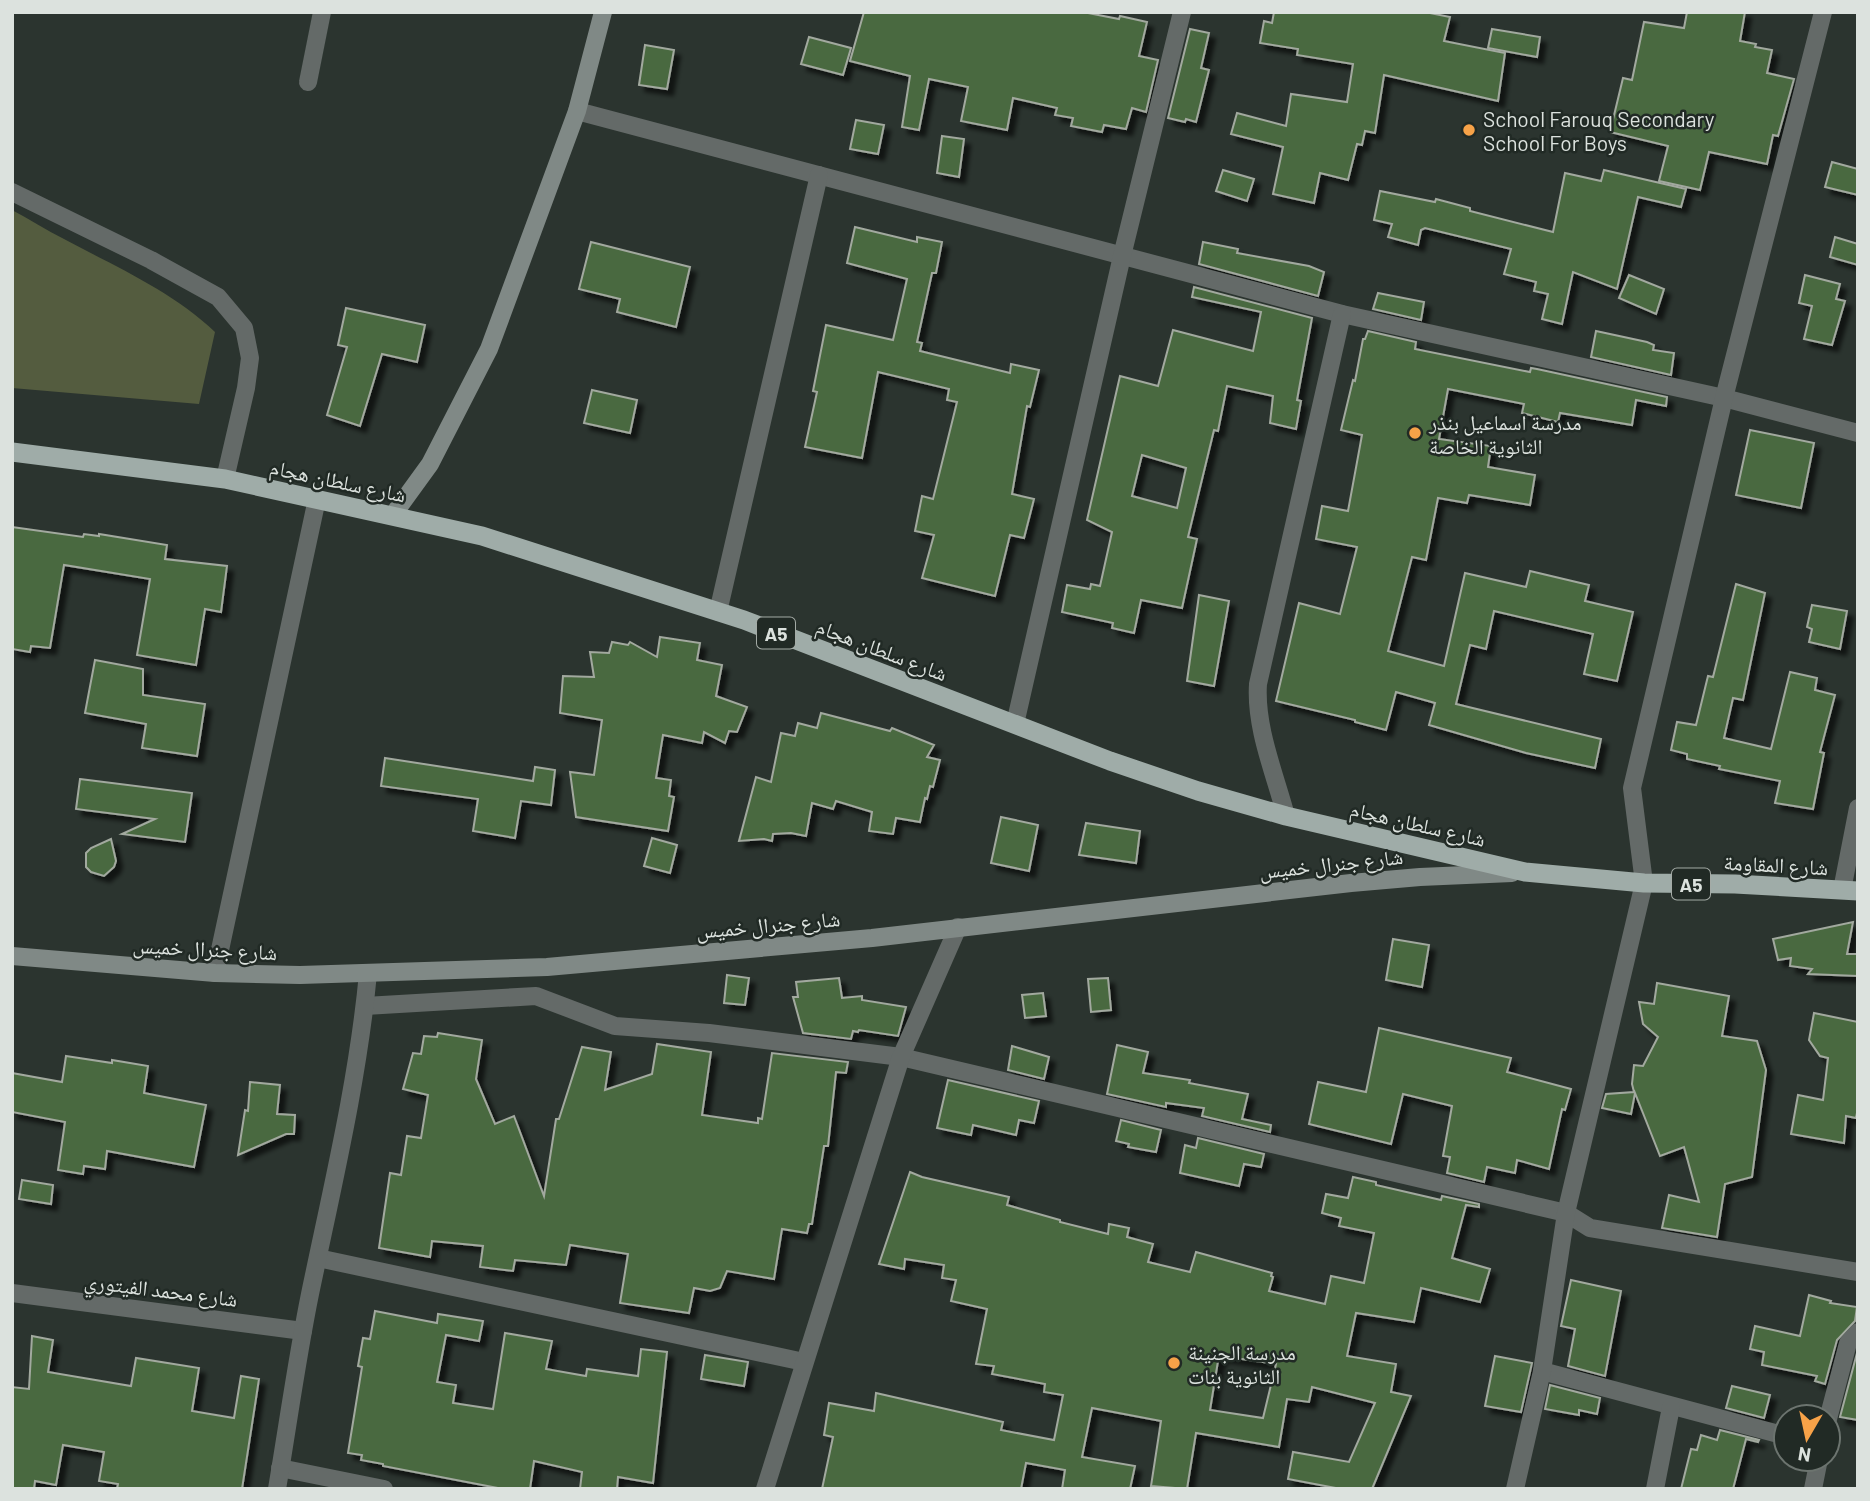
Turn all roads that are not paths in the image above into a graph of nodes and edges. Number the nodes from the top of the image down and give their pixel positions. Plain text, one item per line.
1 (322, 12) edge
2 (603, 12) edge
3 (1182, 12) edge
4 (1824, 12) edge
5 (308, 82) dead end
6 (577, 111) junction
7 (819, 175) junction
8 (12, 192) edge
9 (1122, 256) junction
10 (1342, 314) junction
11 (1724, 398) junction
12 (1858, 433) edge
13 (12, 452) edge
14 (225, 479) junction
15 (317, 499) junction
16 (393, 515) junction
17 (718, 612) junction
18 (1014, 724) junction
19 (1858, 808) edge
20 (1286, 816) junction
21 (1525, 872) junction
22 (1644, 883) junction
23 (1850, 890) edge
24 (958, 927) junction
25 (12, 956) edge
26 (215, 973) junction
27 (368, 973) junction
28 (365, 1006) junction
29 (901, 1057) junction
30 (1566, 1213) junction
31 (318, 1258) junction
32 (1858, 1272) edge
33 (12, 1293) edge
34 (303, 1331) junction
35 (1858, 1332) edge
36 (804, 1363) junction
37 (1542, 1371) junction
38 (1832, 1403) edge
39 (1671, 1407) junction
40 (1772, 1432) edge
41 (280, 1468) junction
42 (277, 1489) edge
43 (384, 1489) edge
44 (765, 1489) edge
45 (1515, 1489) edge
46 (1656, 1489) edge

1 - 5 street
2 - 6 main road
3 - 9 street
4 - 11 street
6 - 7 street
6 - 16 main road
7 - 9 street
7 - 17 street
8 - 14 street
9 - 10 street
9 - 18 street
10 - 11 street
10 - 20 street
11 - 12 street
11 - 22 street
13 - 14 highway, شارع سلطان هجام / A5
14 - 15 highway, شارع سلطان هجام / A5
15 - 16 highway, شارع سلطان هجام / A5
15 - 26 street
16 - 17 highway, شارع سلطان هجام / A5
17 - 18 highway, شارع سلطان هجام / A5
18 - 20 highway, شارع سلطان هجام / A5
19 - 23 street
20 - 21 highway, شارع سلطان هجام / A5
21 - 22 highway, شارع المقاومة / A5
21 - 24 main road, شارع جنرال خميس / A5
22 - 23 highway, شارع المقاومة / A5
22 - 30 street
24 - 27 main road, شارع جنرال خميس / A5
24 - 29 street
25 - 26 main road, شارع جنرال خميس / A5
26 - 27 main road, شارع جنرال خميس / A5
27 - 28 street
28 - 29 street
28 - 31 street
29 - 30 street
29 - 36 street
30 - 32 street
30 - 37 street
31 - 34 street
31 - 36 street
33 - 34 street, شارع محمد الفيتوري
34 - 41 street
35 - 38 street
36 - 44 street
37 - 39 street
37 - 45 street
39 - 40 street
39 - 46 street
41 - 42 street
41 - 43 street

